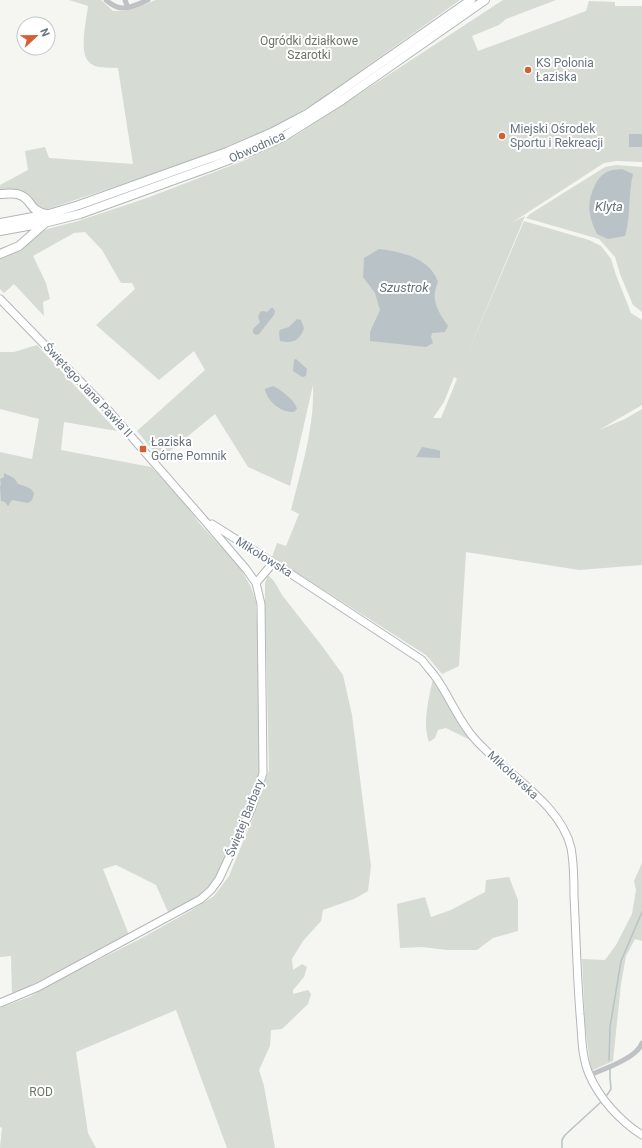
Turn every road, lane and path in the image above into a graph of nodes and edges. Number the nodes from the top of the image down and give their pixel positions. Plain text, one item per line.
1 (106, 0) edge
2 (125, 0) edge
3 (148, 0) edge
4 (471, 0) edge
5 (485, 0) edge
6 (128, 8) junction
7 (0, 194) edge
8 (29, 204) junction
9 (49, 214) junction
10 (20, 220) junction
11 (0, 223) edge
12 (44, 223) junction
13 (11, 230) junction
14 (0, 231) edge
15 (19, 246) junction
16 (0, 254) edge
17 (0, 299) edge
18 (205, 521) junction
19 (273, 563) junction
20 (256, 583) junction
21 (0, 1003) edge
22 (642, 1043) edge
23 (590, 1075) junction
24 (642, 1135) edge

1 - 6 street
2 - 6 street
3 - 6 street
4 - 9 main road, Obwodnica
5 - 12 main road, Obwodnica
7 - 8 main road
8 - 9 main road
8 - 10 main road
9 - 10 main road, Obwodnica
10 - 11 main road, Obwodnica
12 - 13 main road, Obwodnica
12 - 15 main road
13 - 14 main road, Obwodnica
13 - 15 main road
15 - 16 main road
17 - 18 street, Świętego Jana Pawła II
18 - 19 street, Mikołowska
18 - 20 street, Świętej Barbary
19 - 20 street
19 - 23 street, Mikołowska
20 - 21 street, Świętej Barbary
22 - 23 street
23 - 24 street, Mikołowska

